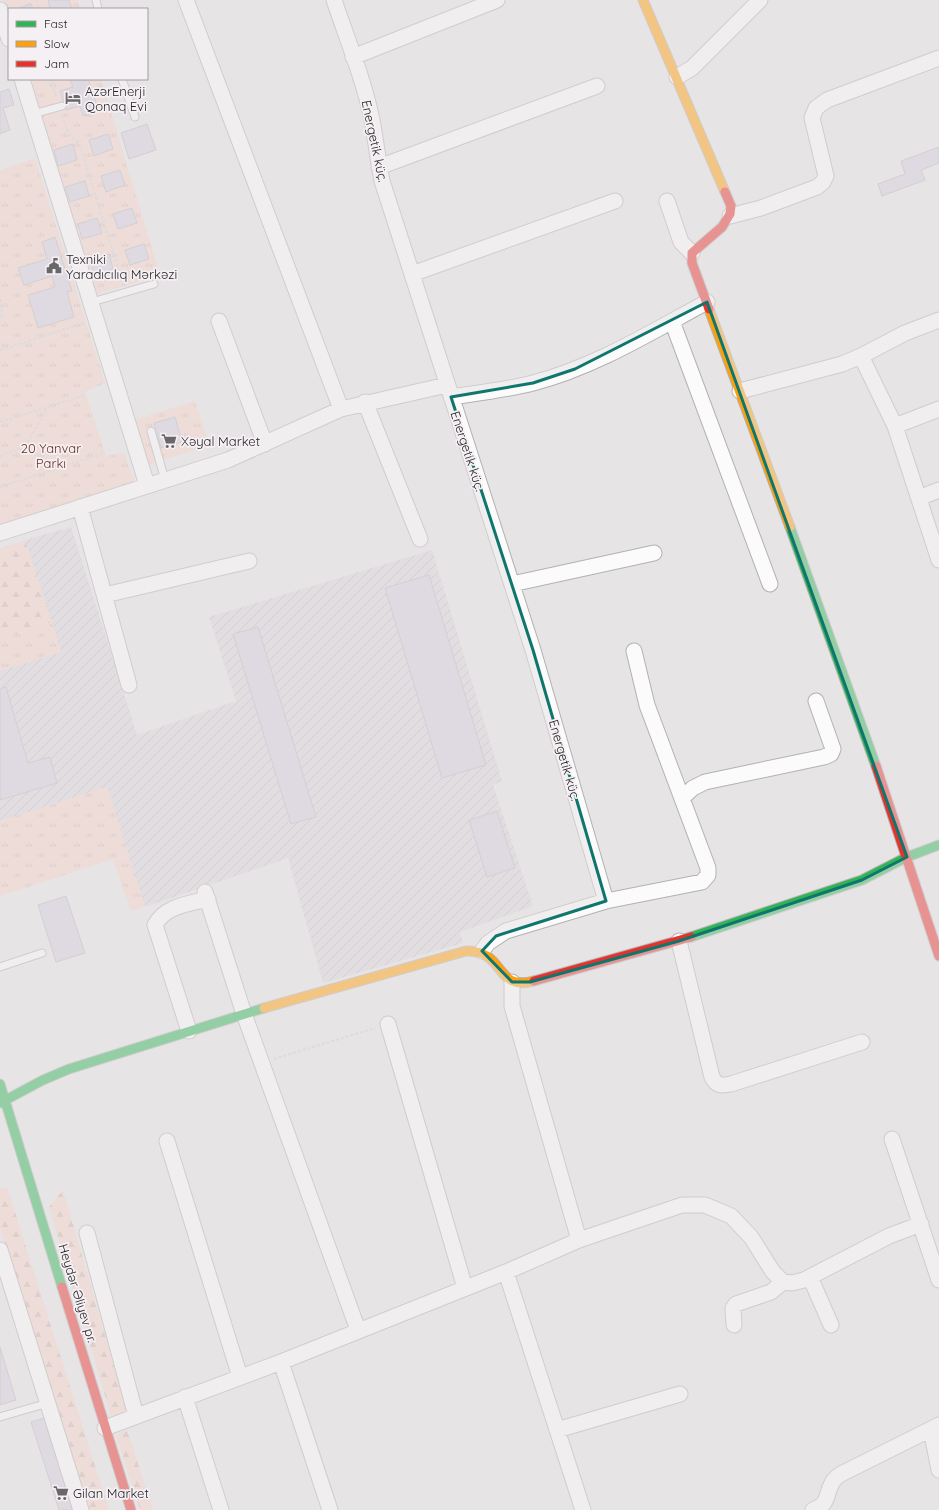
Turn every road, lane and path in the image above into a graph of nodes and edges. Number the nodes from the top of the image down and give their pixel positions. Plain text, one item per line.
1 (186, 0) edge
2 (334, 0) edge
3 (497, 0) edge
4 (643, 0) edge
5 (760, 0) edge
6 (0, 10) edge
7 (8, 36) edge
8 (353, 57) junction
9 (939, 58) edge
10 (677, 78) junction
11 (22, 80) edge
12 (51, 80) edge
13 (122, 80) edge
14 (597, 86) dead end
15 (60, 106) junction
16 (32, 114) junction
17 (135, 117) dead end
18 (379, 167) junction
19 (615, 201) dead end
20 (667, 201) dead end
21 (730, 216) junction
22 (692, 253) junction
23 (119, 272) dead end
24 (412, 274) junction
25 (154, 284) dead end
26 (0, 294) edge
27 (92, 302) junction
28 (707, 302) junction
29 (97, 318) junction
30 (0, 320) edge
31 (939, 320) edge
32 (219, 321) dead end
33 (672, 321) junction
34 (0, 350) edge
35 (861, 356) junction
36 (449, 391) junction
37 (740, 391) junction
38 (86, 395) dead end
39 (366, 402) junction
40 (47, 408) junction
41 (341, 409) junction
42 (939, 409) edge
43 (0, 422) edge
44 (895, 426) junction
45 (151, 431) dead end
46 (265, 444) junction
47 (25, 447) junction
48 (105, 453) dead end
49 (0, 456) edge
50 (61, 467) junction
51 (165, 480) junction
52 (147, 485) junction
53 (0, 487) edge
54 (939, 490) edge
55 (919, 498) junction
56 (80, 507) junction
57 (0, 534) edge
58 (420, 539) dead end
59 (654, 553) dead end
60 (939, 560) edge
61 (249, 561) dead end
62 (512, 584) junction
63 (770, 584) dead end
64 (105, 596) junction
65 (634, 651) dead end
66 (129, 685) dead end
67 (816, 700) dead end
68 (682, 798) junction
69 (939, 845) edge
70 (907, 857) junction
71 (606, 901) junction
72 (679, 941) junction
73 (482, 951) junction
74 (42, 953) dead end
75 (939, 956) edge
76 (0, 967) edge
77 (512, 982) junction
78 (244, 1014) junction
79 (388, 1024) joint
80 (189, 1031) junction
81 (862, 1042) dead end
82 (262, 1063) junction
83 (0, 1084) edge
84 (3, 1102) edge
85 (892, 1139) dead end
86 (167, 1141) dead end
87 (921, 1224) junction
88 (87, 1233) dead end
89 (579, 1240) junction
90 (0, 1250) edge
91 (506, 1272) junction
92 (810, 1277) junction
93 (939, 1280) edge
94 (783, 1282) junction
95 (465, 1288) junction
96 (734, 1325) dead end
97 (831, 1325) dead end
98 (358, 1330) junction
99 (281, 1362) junction
100 (240, 1377) junction
101 (680, 1394) dead end
102 (185, 1397) junction
103 (48, 1404) junction
104 (136, 1416) junction
105 (0, 1417) edge
106 (935, 1427) edge
107 (105, 1428) junction
108 (557, 1430) junction
109 (939, 1470) edge
110 (81, 1510) edge
111 (131, 1510) edge
112 (221, 1510) edge
113 (330, 1510) edge
114 (583, 1510) edge
115 (812, 1510) edge

1 - 41 street
2 - 8 street, Energetik küç.
3 - 8 street
4 - 10 street
5 - 10 street
6 - 7 street
8 - 18 street, Energetik küç.
9 - 21 street
10 - 21 street
11 - 16 street
12 - 15 path
13 - 17 lane
14 - 18 street
15 - 16 lane
15 - 23 path
16 - 27 street
18 - 24 street, Energetik küç.
19 - 24 street
20 - 22 street
21 - 22 street
22 - 28 street
24 - 36 street, Energetik küç.
25 - 27 lane
26 - 30 path
27 - 29 street
28 - 33 street
28 - 37 street
29 - 34 path
29 - 52 street
31 - 35 street
32 - 46 street
33 - 36 street
33 - 63 street
35 - 37 street
35 - 44 street
36 - 39 street
36 - 62 street, Energetik küç.
37 - 70 street
38 - 40 path
39 - 41 street
39 - 58 street
40 - 43 path
40 - 47 path
41 - 46 street
42 - 44 street
44 - 55 street
45 - 51 lane
46 - 51 street
47 - 49 path
47 - 50 path
48 - 50 path
50 - 53 path
51 - 52 street
52 - 56 street
54 - 55 street
55 - 60 street
56 - 57 street
56 - 64 street
59 - 62 street
61 - 64 street
62 - 71 street, Energetik küç.
64 - 66 street
65 - 68 street
67 - 68 street
68 - 71 street
69 - 70 street
70 - 72 street
70 - 75 street
71 - 73 street
72 - 77 street
72 - 81 street
73 - 77 street
73 - 78 street
74 - 76 lane
77 - 89 street
78 - 80 street
78 - 80 street
78 - 82 street
79 - 82 path
79 - 95 street
80 - 84 street
82 - 98 street
83 - 84 street, Heydər Əliyev pr.
84 - 107 street, Heydər Əliyev pr.
85 - 87 street
86 - 100 street
87 - 92 street
87 - 93 street
88 - 104 street
89 - 91 street
89 - 94 street
90 - 103 street
91 - 95 street
91 - 108 street
92 - 94 street
92 - 97 street
94 - 96 street
95 - 98 street
98 - 99 street
99 - 100 street
99 - 113 street
100 - 102 street
101 - 108 street
102 - 104 street
102 - 112 street
103 - 105 lane
103 - 110 street
104 - 107 street
106 - 109 street
106 - 115 street
107 - 111 street, Heydər Əliyev pr.
108 - 114 street

